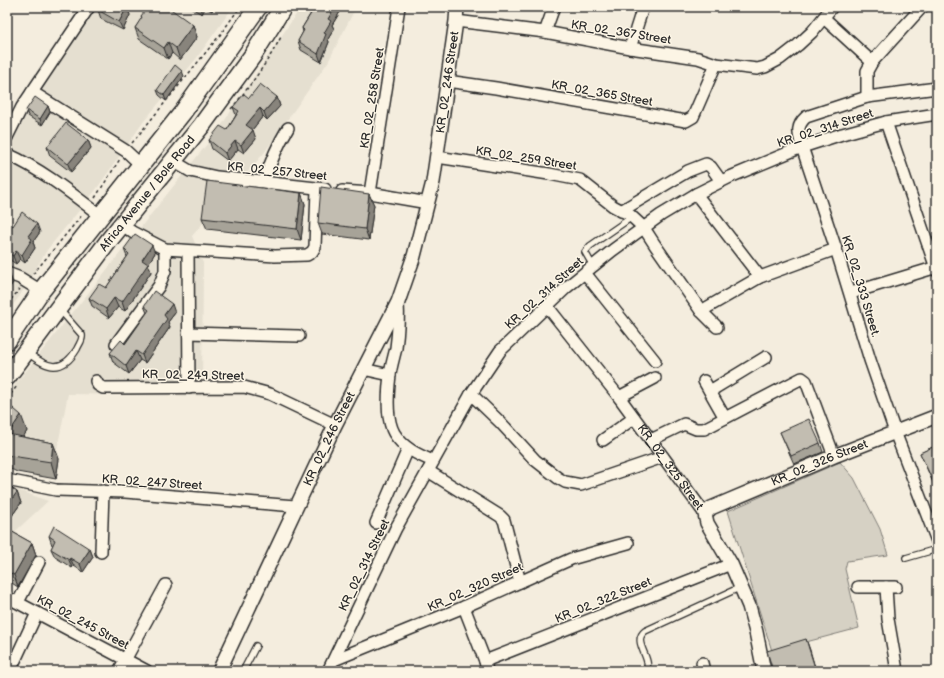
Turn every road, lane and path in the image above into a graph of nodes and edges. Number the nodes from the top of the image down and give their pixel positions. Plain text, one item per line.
1 (89, 7) edge
2 (258, 7) edge
3 (283, 7) edge
4 (399, 7) edge
5 (457, 7) edge
6 (554, 7) edge
7 (643, 7) edge
8 (832, 7) edge
9 (922, 7) edge
10 (824, 18) junction
11 (456, 21) junction
12 (545, 32) junction
13 (630, 48) junction
14 (872, 62) junction
15 (716, 64) junction
16 (447, 81) junction
17 (937, 88) edge
18 (32, 92) junction
19 (867, 96) junction
20 (937, 114) edge
21 (886, 122) junction
22 (288, 128) dead end
23 (7, 136) edge
24 (802, 147) junction
25 (7, 154) edge
26 (437, 157) junction
27 (173, 161) junction
28 (142, 166) junction
29 (721, 181) junction
30 (264, 182) junction
31 (317, 189) junction
32 (370, 193) junction
33 (696, 194) junction
34 (428, 202) junction
35 (621, 211) junction
36 (101, 216) junction
37 (632, 217) junction
38 (122, 224) junction
39 (644, 228) junction
40 (836, 249) junction
41 (165, 250) junction
42 (188, 251) junction
43 (937, 269) edge
44 (589, 270) junction
45 (7, 273) edge
46 (760, 277) junction
47 (41, 291) junction
48 (850, 293) junction
49 (398, 302) junction
50 (547, 306) junction
51 (58, 308) junction
52 (701, 311) junction
53 (717, 327) dead end
54 (188, 333) junction
55 (299, 336) dead end
56 (7, 341) edge
57 (116, 344) edge
58 (26, 351) junction
59 (766, 357) dead end
60 (655, 361) dead end
61 (363, 369) junction
62 (390, 375) junction
63 (7, 377) edge
64 (655, 378) dead end
65 (96, 381) dead end
66 (189, 388) junction
67 (471, 394) junction
68 (619, 398) junction
69 (937, 416) edge
70 (634, 418) junction
71 (725, 418) junction
72 (335, 425) junction
73 (895, 432) junction
74 (603, 440) dead end
75 (651, 440) junction
76 (408, 448) junction
77 (834, 456) junction
78 (663, 457) junction
79 (431, 466) junction
80 (7, 480) edge
81 (103, 491) junction
82 (296, 506) junction
83 (705, 514) junction
84 (376, 523) dead end
85 (937, 540) edge
86 (628, 543) dead end
87 (937, 549) edge
88 (101, 552) dead end
89 (906, 558) dead end
90 (39, 562) dead end
91 (731, 564) junction
92 (520, 582) junction
93 (166, 584) dead end
94 (741, 587) junction
95 (858, 587) dead end
96 (7, 597) edge
97 (18, 602) junction
98 (464, 608) junction
99 (37, 612) junction
100 (256, 646) dead end
101 (126, 659) junction
102 (334, 660) junction
103 (486, 666) edge
104 (10, 671) edge
105 (119, 671) edge
106 (147, 671) edge
107 (219, 671) edge
108 (243, 671) edge
109 (328, 671) edge
110 (646, 671) edge
111 (764, 671) edge
112 (897, 671) edge

1 - 18 street
2 - 28 main road, Africa Avenue / Bole Road
3 - 27 main road, Africa Avenue / Bole Road
4 - 32 street, KR_02_258 Street
5 - 11 street, KR_02_246 Street
6 - 12 street
7 - 13 street
8 - 10 street
9 - 14 street
10 - 14 street
10 - 15 street, KR_02_367 Street
11 - 12 street, KR_02_367 Street
11 - 16 street, KR_02_246 Street
12 - 13 street, KR_02_367 Street
13 - 15 street, KR_02_367 Street
14 - 19 street, KR_02_314 Street
15 - 16 street, KR_02_365 Street
16 - 26 street, KR_02_246 Street
17 - 19 street, KR_02_314 Street
18 - 23 street
18 - 28 street
19 - 24 street, KR_02_333 Street.
20 - 21 street, KR_02_314 Street
21 - 24 street, KR_02_314 Street
21 - 43 street
22 - 30 street
24 - 29 street, KR_02_314 Street
24 - 40 street, KR_02_333 Street.
25 - 36 street
26 - 34 street, KR_02_246 Street
26 - 35 street, KR_02_259 Street
27 - 30 street, KR_02_257 Street
27 - 38 main road, Africa Avenue / Bole Road
28 - 36 main road, Africa Avenue / Bole Road
29 - 33 street, KR_02_314 Street
29 - 35 street
30 - 31 street, KR_02_257 Street
31 - 32 street, KR_02_257 Street
31 - 42 street
32 - 34 street, KR_02_257 Street
33 - 39 street, KR_02_314 Street
33 - 46 street
34 - 49 street, KR_02_246 Street
35 - 37 street, KR_02_259 Street
36 - 47 main road, Africa Avenue / Bole Road
37 - 39 street, KR_02_259 Street
37 - 44 lane
38 - 41 street
38 - 51 main road, Africa Avenue / Bole Road
39 - 44 street, KR_02_314 Street
39 - 52 street, KR_02_259 Street
40 - 46 street
40 - 48 street, KR_02_333 Street.
41 - 42 street
41 - 57 street
42 - 54 street
43 - 48 street
44 - 50 street, KR_02_314 Street
44 - 60 street
45 - 47 street
46 - 52 street
47 - 56 main road, Africa Avenue / Bole Road
48 - 73 street, KR_02_333 Street.
49 - 61 street, KR_02_246 Street
49 - 62 street
50 - 67 street, KR_02_314 Street
50 - 68 street, KR_02_325 Street
51 - 58 main road, Africa Avenue / Bole Road
51 - 58 lane
52 - 53 street, KR_02_259 Street
54 - 55 street
54 - 66 street
58 - 63 main road, Africa Avenue / Bole Road
59 - 71 street
61 - 62 street
61 - 72 street, KR_02_246 Street
62 - 76 street
64 - 68 street
65 - 66 street, KR_02_249 Street
66 - 72 street, KR_02_249 Street
67 - 78 street
67 - 79 street, KR_02_314 Street
68 - 70 street, KR_02_325 Street
69 - 73 street, KR_02_326 Street
70 - 74 street
70 - 75 street, KR_02_325 Street
71 - 75 street
71 - 77 street
72 - 82 street, KR_02_246 Street
73 - 77 street, KR_02_326 Street
73 - 85 street, KR_02_333 Street.
75 - 78 street, KR_02_325 Street
76 - 79 street
76 - 84 street
77 - 83 street, KR_02_326 Street
78 - 83 street, KR_02_325 Street
79 - 92 street
79 - 102 street, KR_02_314 Street
80 - 81 street, KR_02_247 Street
81 - 82 street, KR_02_247 Street
81 - 88 street
82 - 107 street, KR_02_246 Street
83 - 91 street, KR_02_325 Street
86 - 92 street, KR_02_320 Street
87 - 89 lane
90 - 97 street
91 - 94 street, KR_02_325 Street
91 - 103 street, KR_02_322 Street
92 - 98 street, KR_02_320 Street
93 - 101 street
94 - 110 lane
94 - 111 street, KR_02_325 Street
95 - 112 street
96 - 97 street, KR_02_245 Street
97 - 99 street, KR_02_245 Street
98 - 102 street, KR_02_320 Street
98 - 103 street
99 - 101 street, KR_02_245 Street
99 - 104 street
100 - 108 lane
101 - 105 street
101 - 106 street, KR_02_245 Street
102 - 109 street, KR_02_314 Street

